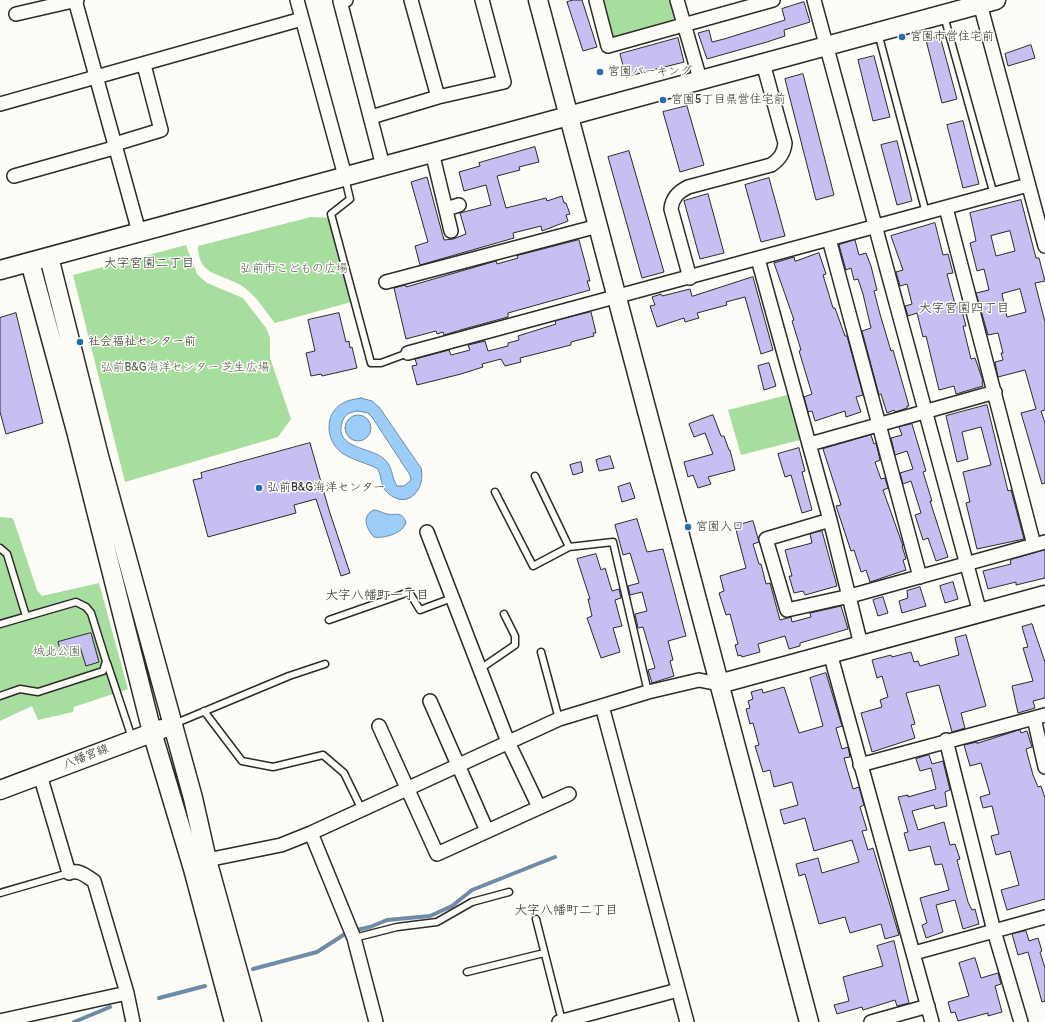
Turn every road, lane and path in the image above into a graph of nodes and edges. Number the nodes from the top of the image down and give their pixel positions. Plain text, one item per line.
1 (76, 0) edge
2 (297, 0) edge
3 (346, 0) edge
4 (411, 0) edge
5 (482, 0) edge
6 (538, 0) edge
7 (596, 0) edge
8 (677, 0) edge
9 (773, 0) edge
10 (814, 0) edge
11 (985, 1) edge
12 (734, 5) edge
13 (16, 14) dead end
14 (944, 14) junction
15 (302, 19) junction
16 (684, 25) junction
17 (878, 32) junction
18 (827, 45) junction
19 (763, 63) junction
20 (144, 65) junction
21 (97, 78) junction
22 (700, 79) junction
23 (438, 97) junction
24 (0, 104) edge
25 (568, 115) junction
26 (370, 117) junction
27 (115, 144) junction
28 (432, 152) junction
29 (383, 166) junction
30 (14, 176) dead end
31 (345, 176) junction
32 (1028, 185) junction
33 (994, 195) junction
34 (459, 205) dead end
35 (946, 208) junction
36 (446, 209) junction
37 (926, 213) junction
38 (598, 226) junction
39 (875, 227) junction
40 (451, 231) dead end
41 (139, 232) junction
42 (829, 239) junction
43 (1045, 246) edge
44 (49, 257) junction
45 (758, 259) junction
46 (30, 262) junction
47 (0, 270) edge
48 (690, 278) junction
49 (386, 282) dead end
50 (617, 297) junction
51 (408, 353) joint
52 (995, 392) junction
53 (925, 411) junction
54 (878, 424) junction
55 (810, 444) junction
56 (535, 476) dead end
57 (495, 492) dead end
58 (830, 520) junction
59 (427, 532) dead end
60 (1040, 544) edge
61 (569, 547) junction
62 (0, 548) edge
63 (967, 564) junction
64 (920, 577) junction
65 (1045, 595) edge
66 (850, 596) junction
67 (452, 598) junction
68 (980, 613) junction
69 (504, 614) dead end
70 (26, 616) junction
71 (330, 620) dead end
72 (0, 624) edge
73 (861, 645) junction
74 (541, 652) dead end
75 (830, 653) junction
76 (106, 661) junction
77 (325, 664) dead end
78 (480, 669) junction
79 (719, 684) junction
80 (648, 692) junction
81 (0, 696) edge
82 (430, 701) dead end
83 (602, 706) junction
84 (204, 711) junction
85 (1040, 716) edge
86 (559, 719) junction
87 (172, 725) junction
88 (379, 726) dead end
89 (152, 732) junction
90 (132, 740) junction
91 (946, 740) junction
92 (508, 742) junction
93 (458, 765) junction
94 (860, 765) junction
95 (1045, 767) edge
96 (40, 775) junction
97 (408, 788) junction
98 (0, 790) edge
99 (569, 794) dead end
100 (539, 807) junction
101 (362, 810) junction
102 (487, 831) junction
103 (311, 833) junction
104 (207, 860) junction
105 (69, 873) junction
106 (509, 892) dead end
107 (0, 893) edge
108 (1045, 917) edge
109 (536, 919) dead end
110 (994, 931) junction
111 (354, 938) junction
112 (544, 953) junction
113 (914, 953) junction
114 (468, 972) dead end
115 (678, 990) junction
116 (127, 993) junction
117 (928, 1006) junction
118 (3, 1021) edge
119 (133, 1022) edge
120 (234, 1022) edge
121 (252, 1022) edge
122 (376, 1022) edge
123 (561, 1022) edge
124 (687, 1022) edge
125 (809, 1022) edge
126 (871, 1022) edge
127 (932, 1022) edge
128 (1021, 1022) edge

1 - 13 street
1 - 21 street
2 - 15 street
3 - 26 street
4 - 23 street
5 - 23 street
6 - 25 street
7 - 16 street
8 - 16 street
9 - 12 street
10 - 18 street
11 - 14 street
11 - 32 street
12 - 16 street
14 - 17 street
14 - 33 lane
15 - 20 street
15 - 31 street
16 - 22 street
17 - 18 street
17 - 37 lane
18 - 19 street
18 - 39 street
19 - 22 street
19 - 48 street
20 - 21 street
20 - 27 street
21 - 24 street
21 - 27 street
22 - 25 street
23 - 26 street
25 - 28 street
25 - 38 street
26 - 29 street
27 - 30 street
27 - 41 street
28 - 29 street
28 - 36 street
29 - 31 street
31 - 41 street
31 - 51 lane
32 - 33 street
32 - 43 street
33 - 35 street
34 - 36 street
35 - 37 street
35 - 52 street
36 - 40 street
37 - 39 street
38 - 49 street
38 - 50 street
39 - 42 street
39 - 53 street
41 - 44 street
42 - 45 street
42 - 54 street
44 - 46 street
44 - 87 street
45 - 48 street
45 - 55 street
46 - 47 street
46 - 89 street
48 - 50 street
50 - 51 street
50 - 79 street
52 - 53 street
52 - 60 street
53 - 54 street
53 - 63 street
54 - 55 street
54 - 64 street
55 - 58 street
56 - 61 lane
57 - 61 lane
58 - 66 street
58 - 66 street
59 - 67 street
60 - 63 street
61 - 80 lane
62 - 70 lane
63 - 64 street
63 - 68 street
64 - 66 street
65 - 68 street
66 - 73 street
67 - 71 lane
67 - 78 street
68 - 73 street
69 - 78 lane
70 - 72 lane
70 - 76 lane
73 - 75 street
74 - 86 lane
75 - 79 street
75 - 94 street
76 - 81 lane
76 - 90 lane
77 - 84 lane
78 - 92 street
79 - 80 street
79 - 125 street
80 - 83 street
82 - 93 street
83 - 86 street
83 - 115 street
84 - 87 lane
84 - 101 lane
85 - 91 street
85 - 95 street
86 - 92 street
87 - 89 street, 八幡宮線
87 - 104 street
88 - 97 street
89 - 90 street, 八幡宮線
89 - 120 street
90 - 96 street, 八幡宮線
91 - 94 street
91 - 110 street
92 - 93 street
92 - 100 street
93 - 97 street
93 - 102 street
94 - 113 street
96 - 98 street, 八幡宮線
96 - 105 street
97 - 101 street
97 - 102 street
99 - 100 street
100 - 102 street
101 - 103 street
103 - 104 street
103 - 111 street
104 - 121 street
105 - 107 lane
105 - 116 street
106 - 111 lane
108 - 110 street
109 - 112 lane
110 - 113 street
110 - 128 street
111 - 122 street
112 - 114 lane
112 - 123 lane
113 - 117 street
115 - 123 street
115 - 124 street
116 - 118 street
116 - 119 street
117 - 126 street
117 - 127 street

